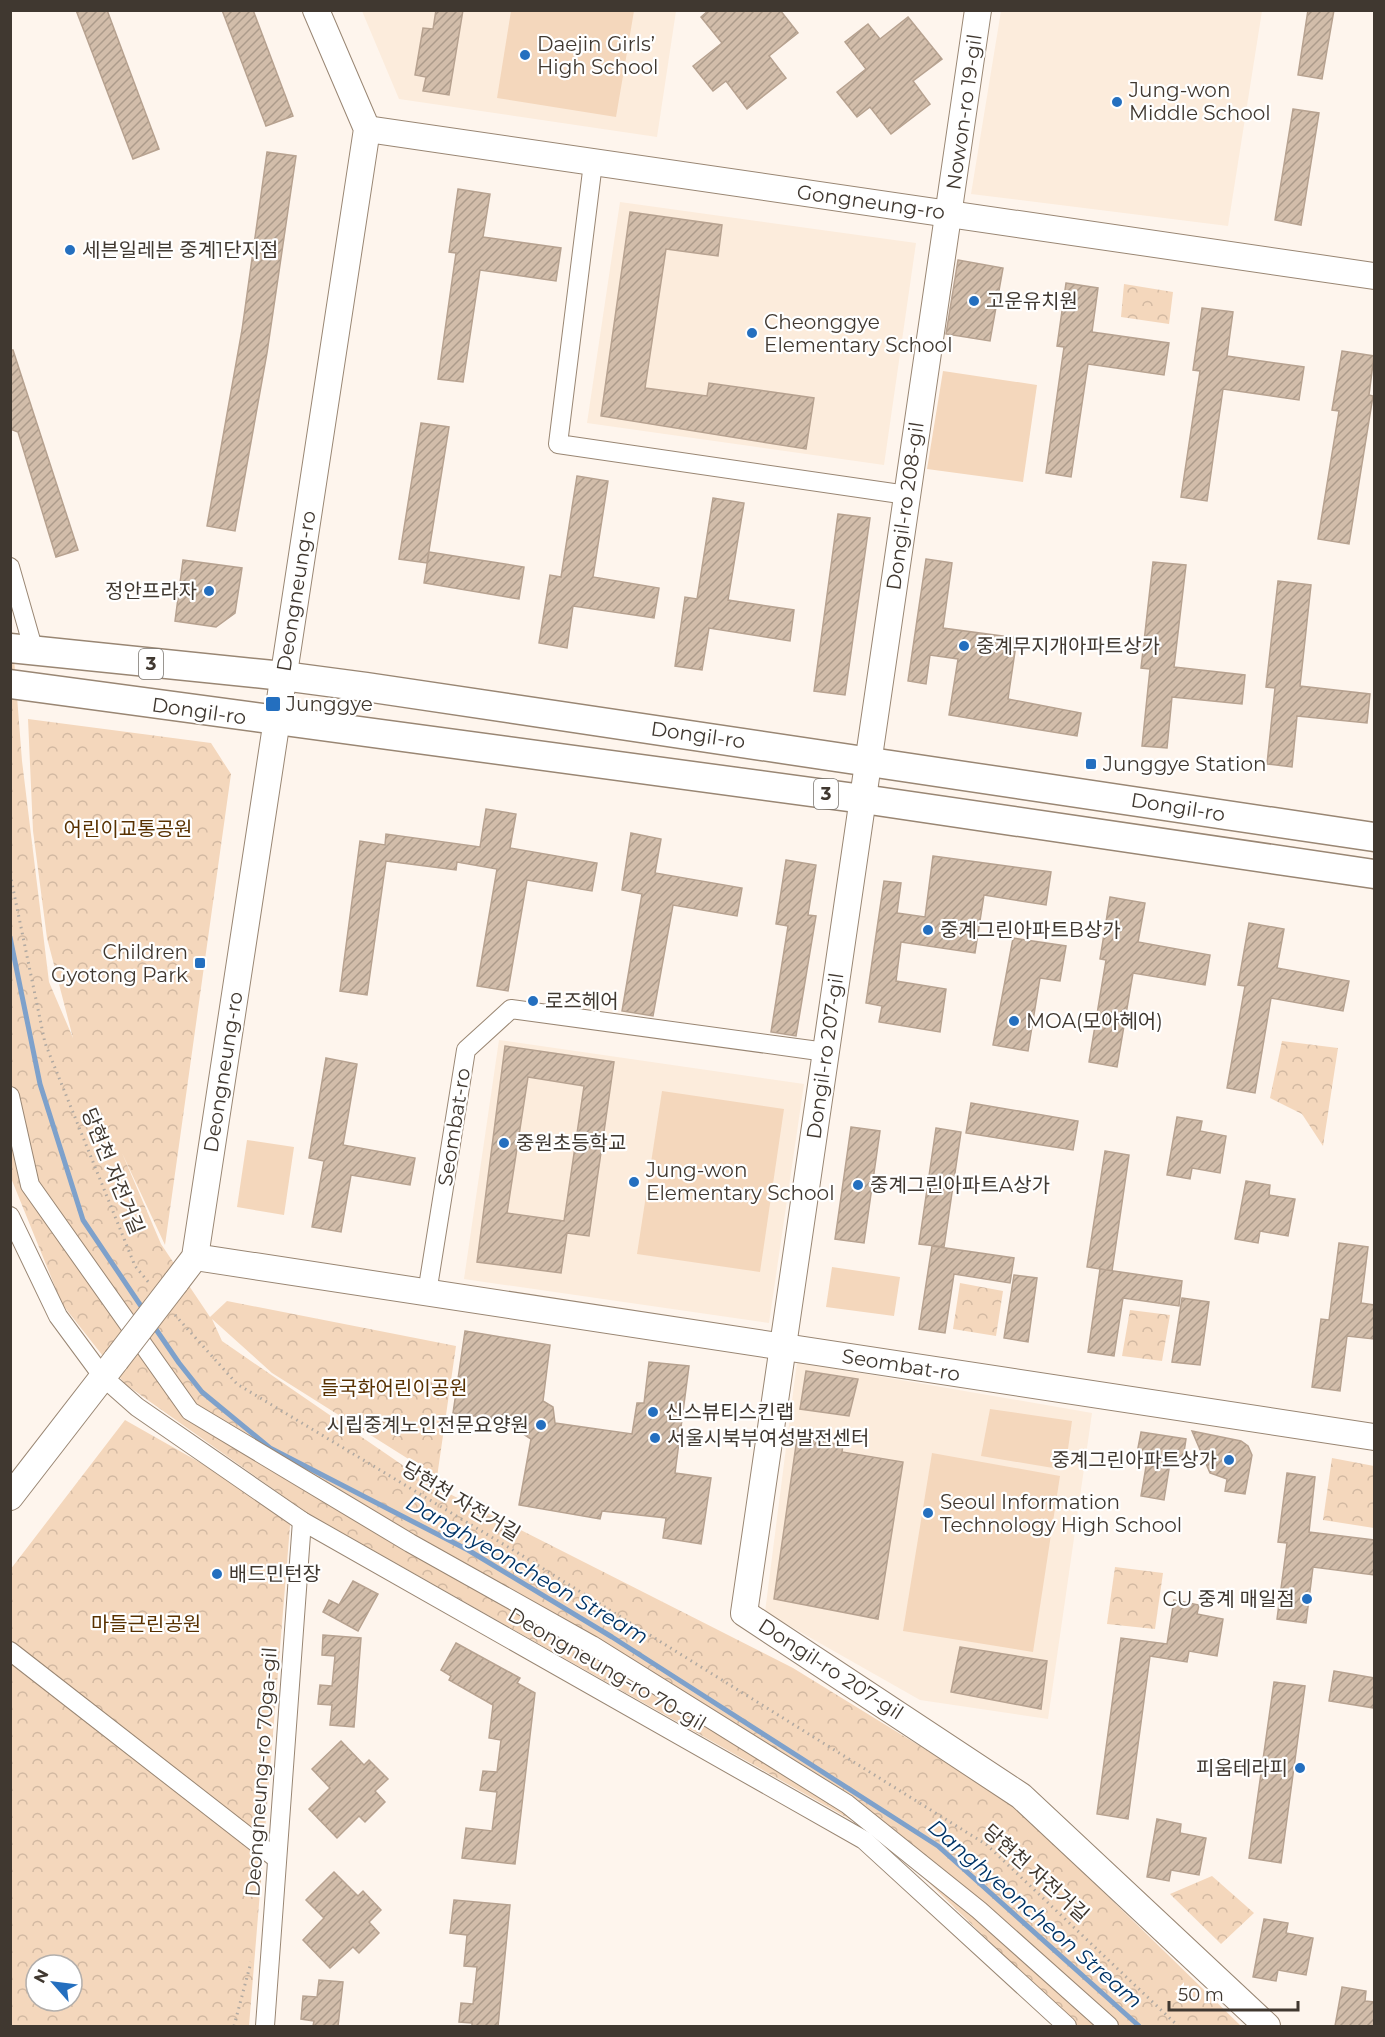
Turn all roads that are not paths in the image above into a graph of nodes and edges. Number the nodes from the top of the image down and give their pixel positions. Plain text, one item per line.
1 (316, 10) edge
2 (978, 10) edge
3 (367, 129) junction
4 (593, 163) junction
5 (950, 214) junction
6 (1374, 276) edge
7 (906, 495) junction
8 (10, 567) edge
9 (21, 649) edge
10 (283, 676) junction
11 (16, 685) edge
12 (276, 722) junction
13 (869, 760) junction
14 (863, 799) junction
15 (1374, 837) edge
16 (1374, 874) edge
17 (826, 1052) junction
18 (10, 1096) edge
19 (10, 1216) edge
20 (195, 1257) junction
21 (427, 1293) junction
22 (783, 1347) junction
23 (109, 1368) junction
24 (1374, 1437) edge
25 (10, 1497) edge
26 (302, 1521) junction
27 (10, 1651) edge
28 (277, 1859) junction
29 (264, 2026) edge
30 (1067, 2026) edge
31 (1109, 2026) edge
32 (1267, 2026) edge

1 - 3 street
2 - 5 street, Nowon-ro 19-gil
3 - 4 street, Gongneung-ro
3 - 10 street, Deongneung-ro
4 - 5 street, Gongneung-ro
4 - 7 street
5 - 6 street, Gongneung-ro
5 - 7 street, Dongil-ro 208-gil
7 - 13 street, Dongil-ro 208-gil
8 - 9 street
9 - 10 main road, Dongil-ro / 3
10 - 12 street, Deongneung-ro
10 - 13 main road, Dongil-ro / 3
11 - 12 main road, Dongil-ro / 3
12 - 14 main road, Dongil-ro / 3
12 - 20 street, Deongneung-ro
13 - 14 street, Dongil-ro 208-gil
13 - 15 main road, Dongil-ro / 3
14 - 16 main road, Dongil-ro / 3
14 - 17 street, Dongil-ro 207-gil
17 - 21 street, Seombat-ro
17 - 22 street, Dongil-ro 207-gil
18 - 31 street
19 - 23 street, Deongneung-ro 70-gil
20 - 21 street, Seombat-ro
20 - 23 street, Deongneung-ro, bridge
21 - 22 street, Seombat-ro
22 - 24 street, Seombat-ro
22 - 32 street, Dongil-ro 207-gil
23 - 25 street
23 - 26 street, Deongneung-ro 70-gil
26 - 28 street, Deongneung-ro 70ga-gil
26 - 30 street, Deongneung-ro 70-gil
27 - 28 street
28 - 29 street, Deongneung-ro 70ga-gil

